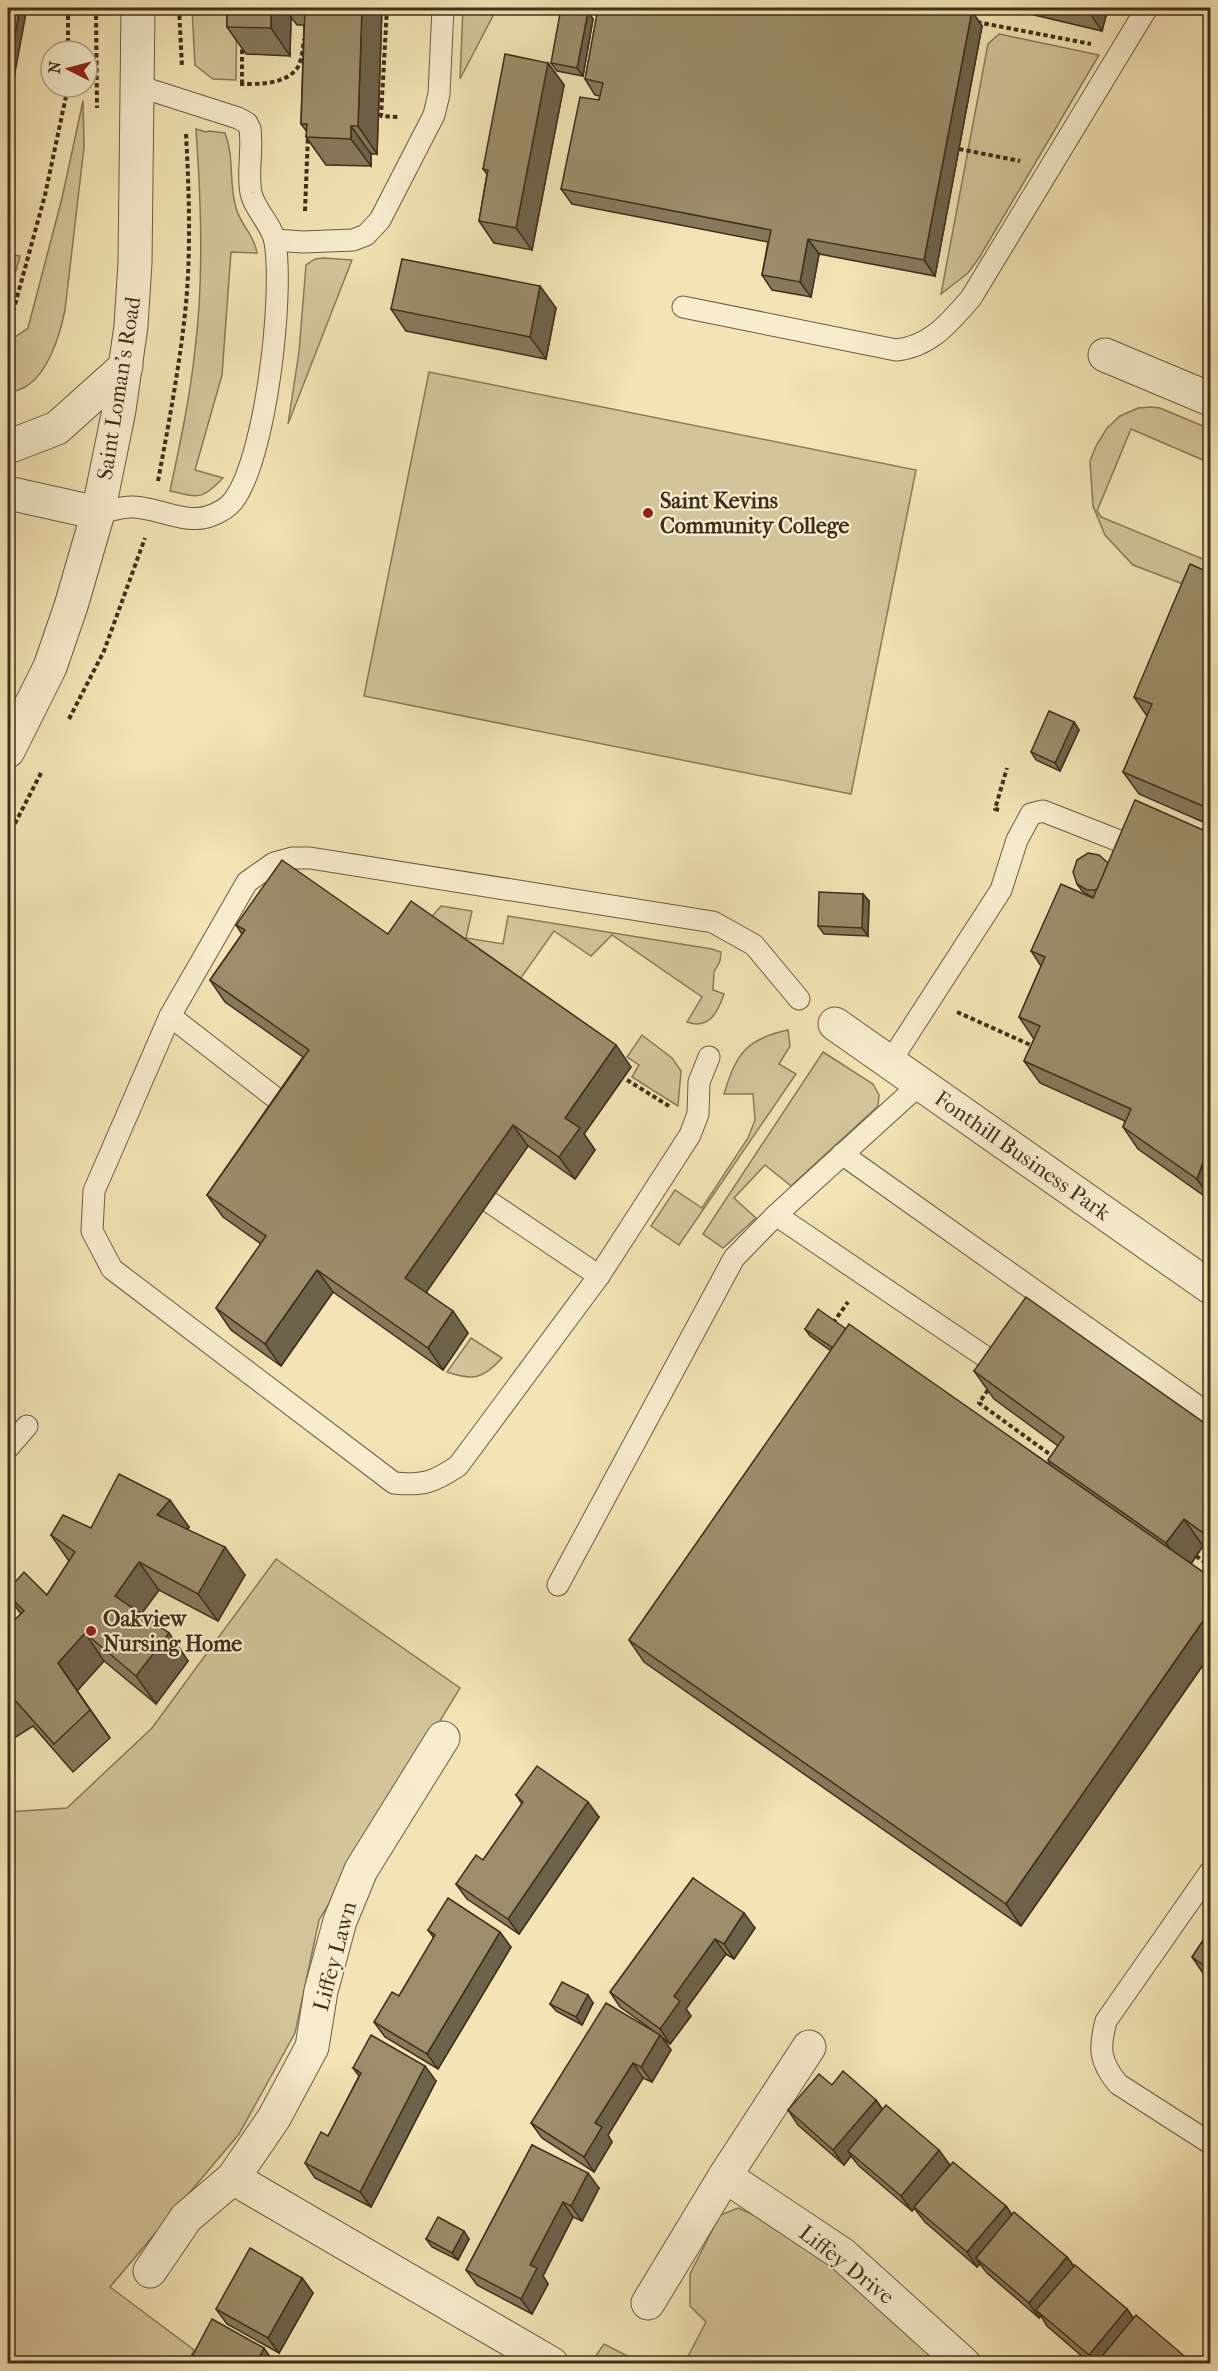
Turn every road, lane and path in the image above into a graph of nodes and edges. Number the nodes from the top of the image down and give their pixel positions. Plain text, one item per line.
1 (68, 8) edge
2 (96, 8) edge
3 (138, 8) edge
4 (179, 8) edge
5 (387, 8) edge
6 (443, 8) edge
7 (1147, 8) edge
8 (970, 21) edge
9 (305, 34) edge
10 (68, 39) edge
11 (242, 40) edge
12 (1121, 50) junction
13 (182, 74) dead end
14 (242, 84) junction
15 (234, 85) dead end
16 (138, 86) junction
17 (65, 99) edge
18 (97, 106) dead end
19 (433, 119) junction
20 (186, 126) dead end
21 (959, 149) dead end
22 (1051, 167) junction
23 (275, 240) junction
24 (682, 307) dead end
25 (8, 317) edge
26 (1105, 355) dead end
27 (126, 366) junction
28 (1210, 399) edge
29 (8, 447) edge
30 (158, 482) dead end
31 (8, 493) edge
32 (98, 513) junction
33 (8, 751) edge
34 (1127, 844) edge
35 (799, 999) dead end
36 (171, 1016) junction
37 (835, 1024) dead end
38 (709, 1057) dead end
39 (890, 1062) junction
40 (627, 1080) dead end
41 (920, 1084) junction
42 (296, 1113) edge
43 (695, 1123) junction
44 (842, 1155) junction
45 (491, 1203) dead end
46 (776, 1215) junction
47 (599, 1276) junction
48 (1210, 1287) edge
49 (990, 1360) edge
50 (992, 1384) edge
51 (1210, 1415) edge
52 (27, 1426) dead end
53 (8, 1448) edge
54 (1059, 1461) edge
55 (1197, 1556) edge
56 (1210, 1566) edge
57 (558, 1584) dead end
58 (443, 1738) dead end
59 (1210, 1872) edge
60 (809, 2047) dead end
61 (1210, 2143) edge
62 (724, 2176) junction
63 (233, 2178) junction
64 (150, 2271) dead end
65 (648, 2303) dead end
66 (962, 2363) edge
67 (552, 2364) edge

1 - 10 path
2 - 18 path
3 - 16 street, Saint Loman's Road
4 - 13 path
5 - 19 path
6 - 19 lane
7 - 12 lane
8 - 12 path
9 - 14 path
11 - 14 path
12 - 22 lane
14 - 15 path
16 - 23 lane
16 - 27 street, Saint Loman's Road
17 - 25 path
19 - 23 lane
20 - 30 path
21 - 22 path
22 - 24 lane
23 - 32 lane
26 - 28 street
27 - 29 street
27 - 32 street, Saint Loman's Road
31 - 32 street
32 - 33 street, Saint Loman's Road
34 - 39 lane
35 - 36 lane
36 - 42 lane
36 - 47 lane
37 - 39 street, Fonthill Business Park
38 - 43 lane
39 - 41 street, Fonthill Business Park
40 - 43 path
41 - 44 lane
41 - 48 street, Fonthill Business Park
43 - 47 lane
44 - 46 lane
44 - 51 lane
45 - 47 lane
46 - 49 lane
46 - 57 lane
50 - 54 path
52 - 53 lane
55 - 56 path
58 - 63 street, Liffey Lawn
59 - 61 lane
60 - 62 street
62 - 65 street
62 - 66 street, Liffey Drive
63 - 64 street, Liffey Lawn
63 - 67 street

